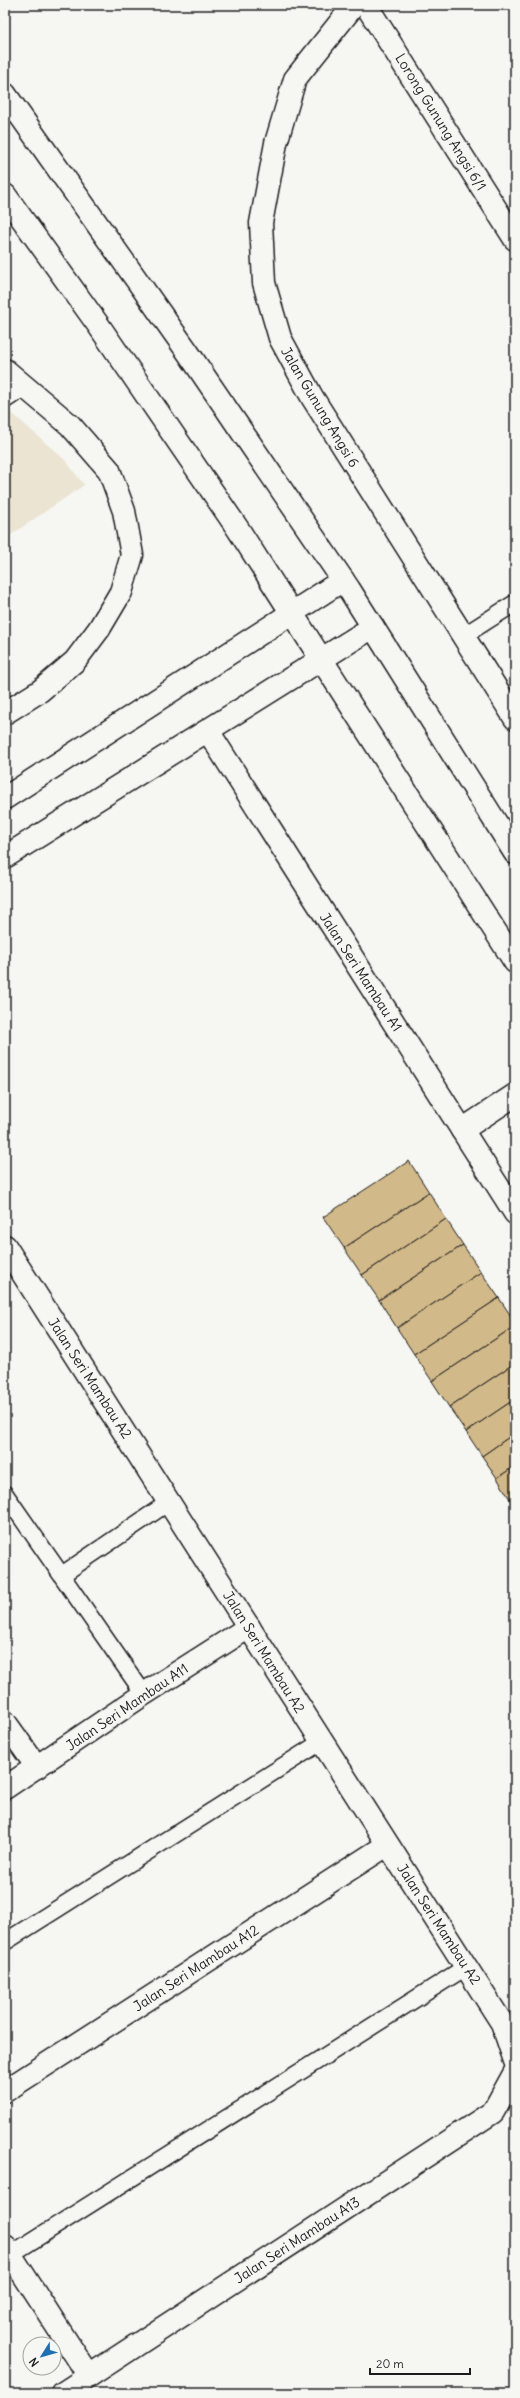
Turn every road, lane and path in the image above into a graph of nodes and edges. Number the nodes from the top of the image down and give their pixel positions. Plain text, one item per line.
1 (354, 5) edge
2 (366, 5) edge
3 (5, 94) edge
4 (5, 195) edge
5 (515, 239) edge
6 (5, 370) edge
7 (26, 386) junction
8 (5, 400) edge
9 (343, 580) junction
10 (515, 602) edge
11 (292, 613) junction
12 (373, 627) junction
13 (463, 636) junction
14 (322, 660) junction
15 (5, 713) edge
16 (515, 718) edge
17 (208, 731) junction
18 (5, 798) edge
19 (515, 853) edge
20 (5, 858) edge
21 (515, 962) edge
22 (515, 1095) edge
23 (462, 1130) junction
24 (515, 1213) edge
25 (5, 1246) edge
26 (12, 1273) edge
27 (5, 1494) edge
28 (169, 1502) junction
29 (63, 1574) junction
30 (249, 1627) junction
31 (144, 1694) junction
32 (5, 1722) edge
33 (321, 1742) junction
34 (37, 1767) junction
35 (5, 1788) edge
36 (387, 1845) junction
37 (5, 1942) edge
38 (466, 1967) junction
39 (515, 2061) edge
40 (515, 2072) edge
41 (5, 2091) edge
42 (7, 2253) edge
43 (89, 2376) junction
44 (63, 2393) edge

1 - 13 street, Jalan Gunung Angsi 6
2 - 5 street, Lorong Gunung Angsi 6/1
3 - 9 street
4 - 11 street
6 - 7 street
7 - 8 lane
7 - 15 street
9 - 11 street
9 - 12 street
10 - 13 lane
11 - 14 street
11 - 18 street
12 - 14 street
12 - 19 street
13 - 16 street, Jalan Gunung Angsi 6
14 - 17 street
14 - 21 street
17 - 20 street
17 - 23 street, Jalan Seri Mambau A1
22 - 23 street
23 - 24 street, Jalan Seri Mambau A1
25 - 26 street, Jalan Seri Mambau A2
26 - 28 street, Jalan Seri Mambau A2
27 - 29 lane
28 - 29 lane
28 - 30 street, Jalan Seri Mambau A2
29 - 31 lane
30 - 31 street, Jalan Seri Mambau A11
30 - 33 street, Jalan Seri Mambau A2
31 - 34 street, Jalan Seri Mambau A11
32 - 34 street
33 - 36 street, Jalan Seri Mambau A2
33 - 37 lane
34 - 35 street, Jalan Seri Mambau A11
36 - 38 street, Jalan Seri Mambau A2
36 - 41 street, Jalan Seri Mambau A12
38 - 39 street, Jalan Seri Mambau A2
38 - 42 lane
40 - 43 street, Jalan Seri Mambau A13
42 - 43 street
43 - 44 street, Jalan Seri Mambau A13

